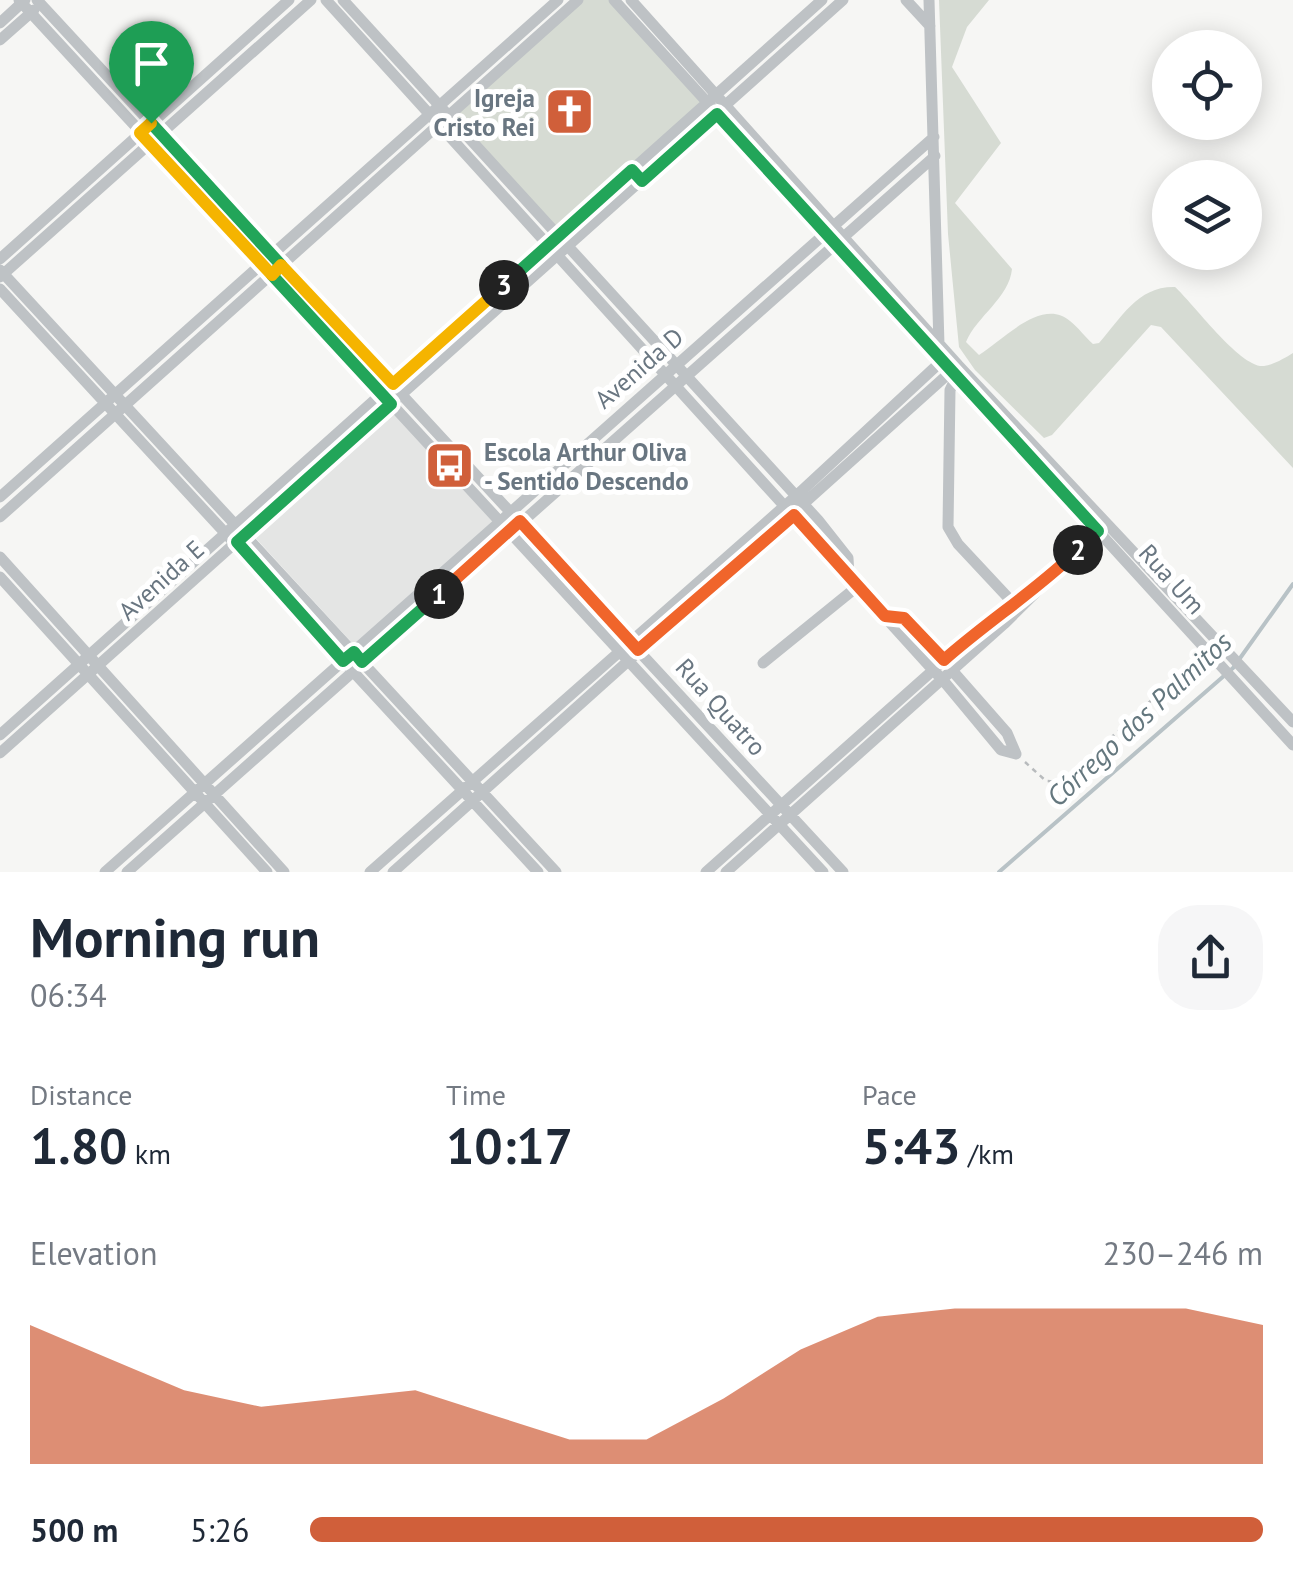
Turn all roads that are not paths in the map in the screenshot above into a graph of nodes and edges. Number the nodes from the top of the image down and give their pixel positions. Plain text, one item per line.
1 (289, 0) edge
2 (310, 0) edge
3 (326, 0) edge
4 (343, 0) edge
5 (558, 0) edge
6 (578, 0) edge
7 (614, 0) edge
8 (631, 0) edge
9 (822, 0) edge
10 (843, 0) edge
11 (906, 0) edge
12 (31, 3) edge
13 (927, 3) edge
14 (0, 23) edge
15 (930, 27) junction
16 (0, 40) edge
17 (82, 59) junction
18 (759, 66) junction
19 (221, 70) junction
20 (717, 104) junction
21 (439, 114) junction
22 (156, 128) junction
23 (934, 137) junction
24 (144, 138) junction
25 (935, 156) junction
26 (184, 158) junction
27 (173, 169) junction
28 (632, 170) junction
29 (642, 181) junction
30 (830, 228) junction
31 (840, 239) junction
32 (559, 245) junction
33 (0, 260) edge
34 (262, 264) junction
35 (275, 265) junction
36 (1, 274) edge
37 (0, 289) edge
38 (941, 353) junction
39 (672, 370) junction
40 (956, 370) junction
41 (682, 381) junction
42 (397, 389) junction
43 (387, 399) junction
44 (115, 404) junction
45 (0, 497) edge
46 (801, 501) junction
47 (510, 510) junction
48 (790, 510) junction
49 (0, 517) edge
50 (499, 520) junction
51 (520, 521) junction
52 (1109, 521) junction
53 (232, 527) junction
54 (1098, 531) junction
55 (508, 532) junction
56 (242, 538) junction
57 (0, 556) edge
58 (0, 577) edge
59 (853, 581) junction
60 (1015, 605) junction
61 (634, 645) junction
62 (622, 656) junction
63 (83, 659) junction
64 (353, 662) junction
65 (763, 663) dead end
66 (943, 669) junction
67 (93, 670) junction
68 (575, 699) junction
69 (1293, 722) edge
70 (0, 735) edge
71 (1293, 745) edge
72 (0, 753) edge
73 (1016, 754) road end
74 (467, 786) junction
75 (205, 793) junction
76 (478, 797) junction
77 (786, 811) junction
78 (775, 821) junction
79 (718, 870) edge
80 (105, 872) edge
81 (127, 872) edge
82 (267, 872) edge
83 (284, 872) edge
84 (370, 872) edge
85 (393, 872) edge
86 (538, 872) edge
87 (556, 872) edge
88 (823, 872) edge
89 (843, 872) edge

1 - 19 street
2 - 19 street
3 - 21 street
4 - 21 street
5 - 21 street
6 - 21 street
7 - 20 street, Rua Um
8 - 20 street, Rua Um
9 - 18 street, Avenida E
10 - 18 street, Avenida E
11 - 15 street
12 - 14 street
12 - 16 street
12 - 17 street, Rua Quatro
13 - 15 street
15 - 23 street
17 - 22 street, Rua Quatro
17 - 24 street, Rua Quatro
18 - 20 street, Avenida E
19 - 22 street
20 - 28 street, Avenida E
20 - 29 street, Avenida E
20 - 30 street, Rua Um
21 - 32 street
21 - 35 street
22 - 24 street
22 - 26 street, Rua Quatro
23 - 25 street
23 - 30 street, Avenida D
24 - 27 street, Rua Quatro
24 - 33 street
24 - 36 street
25 - 31 street, Avenida D
25 - 38 street
26 - 27 street
26 - 35 street, Rua Quatro
27 - 34 street, Rua Quatro
28 - 29 street
28 - 32 street, Avenida E
29 - 32 street, Avenida E
30 - 31 street, Rua Um
30 - 39 street, Avenida D
31 - 38 street, Rua Um
31 - 41 street, Avenida D
32 - 39 street
32 - 42 street, Avenida E
34 - 35 street
34 - 44 street
35 - 42 street, Rua Quatro
35 - 43 street, Rua Quatro
35 - 44 street
36 - 44 street
37 - 44 street
38 - 40 street, Rua Um
38 - 46 street
39 - 41 street
39 - 47 street, Avenida D
40 - 46 street
40 - 52 street, Rua Um
40 - 54 street, Rua Um
40 - 60 street
41 - 46 street
41 - 48 street
41 - 51 street, Avenida D
42 - 43 street, Avenida E
42 - 47 street, Rua Quatro
43 - 50 street, Rua Quatro
43 - 53 street, Avenida E
43 - 56 street, Avenida E
44 - 45 street
44 - 49 street
44 - 53 street
46 - 48 street
46 - 59 street
47 - 50 street, Avenida D
47 - 51 street, Rua Quatro
48 - 59 street
48 - 61 street
50 - 55 street, Rua Quatro
50 - 64 street, Avenida D
51 - 55 street, Avenida D
51 - 61 street, Rua Quatro
52 - 54 street
52 - 69 street, Rua Um
53 - 56 street
53 - 63 street, Avenida E
54 - 60 street
54 - 71 street, Rua Um
55 - 62 street, Rua Quatro
55 - 64 street, Avenida D
56 - 64 street
56 - 67 street, Avenida E
57 - 63 street
58 - 63 street
59 - 65 street
59 - 66 street
60 - 66 street
61 - 62 street
61 - 77 street, Rua Quatro
62 - 68 street
62 - 78 street, Rua Quatro
63 - 67 street
63 - 70 street, Avenida E
64 - 74 street
64 - 75 street, Avenida D
66 - 73 street
66 - 77 street
67 - 72 street, Avenida E
67 - 75 street
68 - 74 street
68 - 76 street
74 - 76 street
74 - 84 street
75 - 80 street, Avenida D
75 - 81 street, Avenida D
75 - 82 street
75 - 83 street
76 - 85 street
76 - 86 street
76 - 87 street
77 - 78 street
77 - 89 street, Rua Quatro
78 - 79 street
78 - 88 street, Rua Quatro

